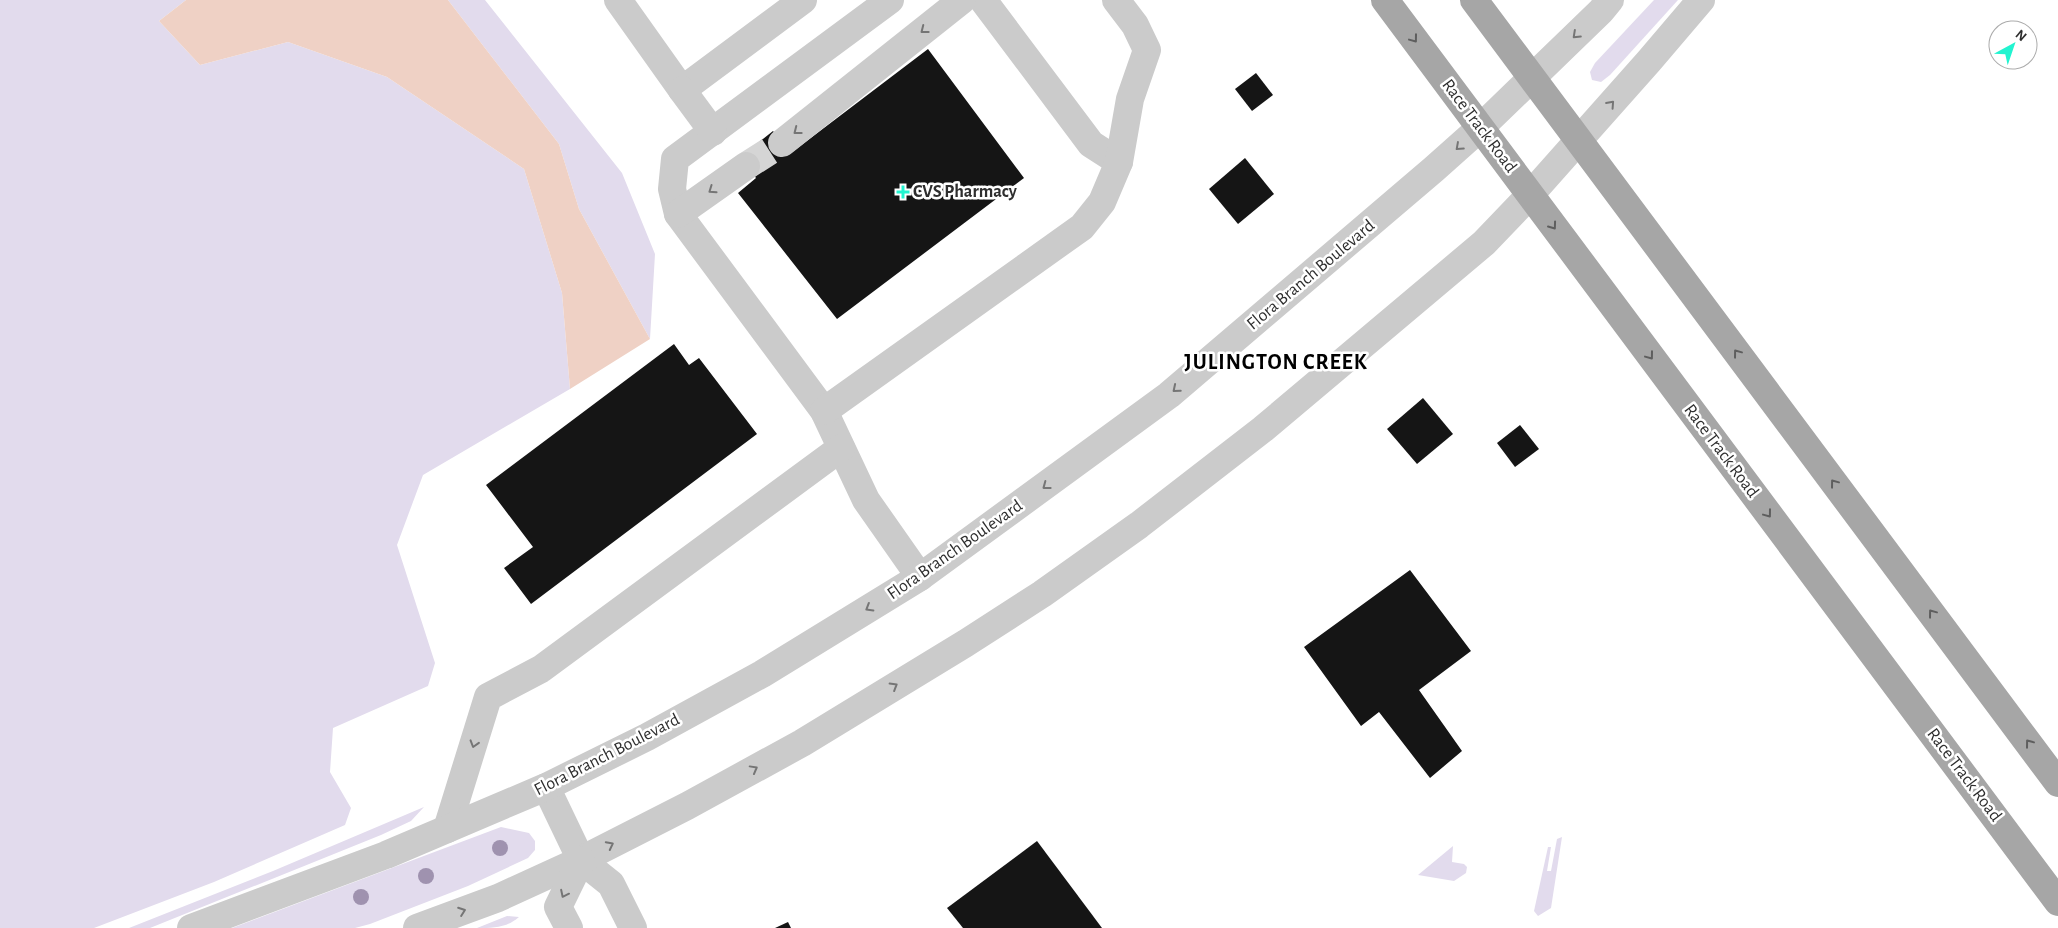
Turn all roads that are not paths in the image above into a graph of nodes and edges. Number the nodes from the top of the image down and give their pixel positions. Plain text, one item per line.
1 (618, 0) edge
2 (803, 0) edge
3 (890, 0) edge
4 (962, 0) edge
5 (983, 0) edge
6 (1116, 0) edge
7 (1385, 0) edge
8 (1474, 0) edge
9 (1610, 0) edge
10 (1701, 0) edge
11 (1532, 77) junction
12 (682, 90) junction
13 (1480, 128) junction
14 (713, 132) junction
15 (1578, 140) junction
16 (782, 143) tunnel mouth
17 (1119, 162) junction
18 (746, 166) tunnel mouth
19 (1530, 195) junction
20 (678, 214) junction
21 (824, 410) junction
22 (841, 448) junction
23 (920, 577) junction
24 (2058, 782) edge
25 (546, 787) junction
26 (447, 829) junction
27 (581, 860) junction
28 (2058, 902) edge
29 (191, 928) edge
30 (416, 928) edge
31 (569, 928) edge
32 (633, 928) edge

1 - 12 street
2 - 12 street
3 - 14 street
4 -> 16 street
5 - 17 street
6 - 17 street
7 -> 13 main road, Race Track Road
8 - 11 main road
9 -> 11 street, Flora Branch Boulevard
15 -> 10 street
11 - 13 street, Flora Branch Boulevard
11 - 15 main road
12 - 14 street
13 - 19 main road, Race Track Road
13 -> 23 street, Flora Branch Boulevard
14 - 20 street
15 - 19 street
24 -> 15 main road
17 - 21 street
18 -> 20 street
27 -> 19 street
19 -> 28 main road, Race Track Road
20 - 21 street
21 - 22 street
22 - 23 street
22 -> 26 street
23 -> 25 street, Flora Branch Boulevard
25 - 26 street, Flora Branch Boulevard
25 - 27 street
26 - 29 street, Flora Branch Boulevard
30 -> 27 street
27 -> 31 street
27 - 32 street

